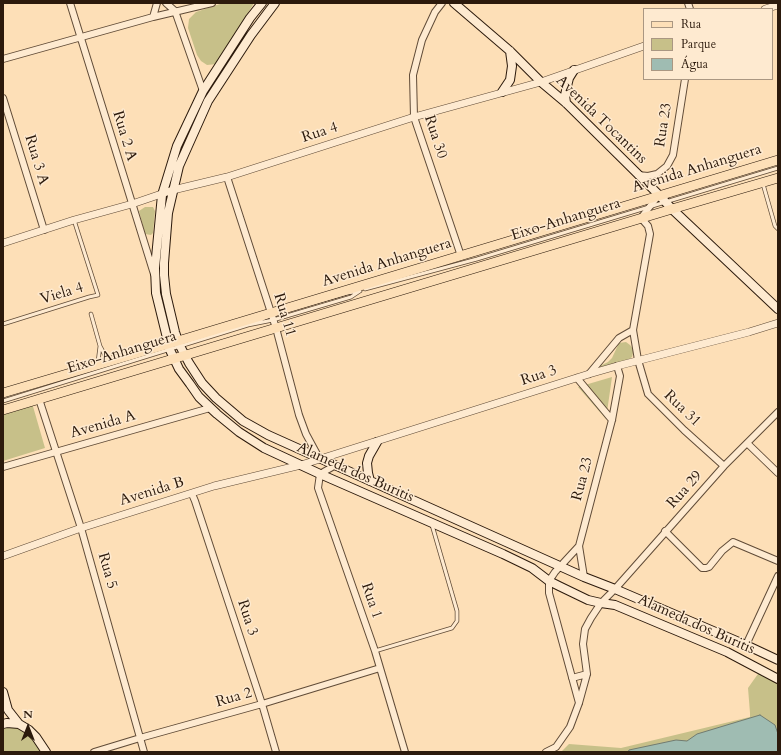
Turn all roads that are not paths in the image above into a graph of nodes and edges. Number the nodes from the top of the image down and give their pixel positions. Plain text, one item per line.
1 (70, 3) edge
2 (157, 3) edge
3 (166, 3) edge
4 (212, 3) edge
5 (262, 3) edge
6 (275, 3) edge
7 (442, 3) edge
8 (454, 3) edge
9 (778, 5) edge
10 (768, 8) edge
11 (175, 11) junction
12 (152, 17) junction
13 (80, 37) junction
14 (643, 46) edge
15 (510, 51) junction
16 (3, 59) edge
17 (574, 70) junction
18 (685, 80) edge
19 (541, 82) junction
20 (203, 92) junction
21 (502, 92) junction
22 (3, 98) edge
23 (566, 103) junction
24 (414, 117) junction
25 (778, 160) edge
26 (778, 168) edge
27 (638, 175) junction
28 (226, 177) junction
29 (778, 178) edge
30 (763, 182) junction
31 (173, 190) junction
32 (162, 195) junction
33 (665, 202) junction
34 (132, 204) junction
35 (650, 206) junction
36 (641, 218) junction
37 (74, 220) junction
38 (778, 229) edge
39 (44, 230) junction
40 (3, 243) edge
41 (461, 256) junction
42 (155, 277) junction
43 (360, 291) junction
44 (778, 309) edge
45 (91, 314) dead end
46 (272, 319) junction
47 (778, 323) edge
48 (3, 324) edge
49 (248, 325) junction
50 (633, 330) junction
51 (179, 344) junction
52 (100, 346) junction
53 (169, 347) junction
54 (185, 356) junction
55 (174, 359) junction
56 (638, 360) junction
57 (109, 362) junction
58 (98, 365) junction
59 (617, 366) junction
60 (589, 374) junction
61 (577, 378) junction
62 (3, 393) edge
63 (39, 399) junction
64 (3, 401) edge
65 (210, 408) junction
66 (3, 410) edge
67 (778, 412) edge
68 (612, 420) junction
69 (376, 442) junction
70 (747, 443) junction
71 (56, 452) junction
72 (320, 460) junction
73 (311, 463) joint
74 (301, 465) junction
75 (334, 466) junction
76 (724, 466) junction
77 (3, 467) edge
78 (778, 473) edge
79 (320, 474) junction
80 (370, 481) junction
81 (192, 494) junction
82 (432, 523) junction
83 (81, 528) junction
84 (665, 531) junction
85 (579, 546) junction
86 (3, 556) edge
87 (778, 561) edge
88 (561, 566) junction
89 (778, 576) edge
90 (584, 577) junction
91 (549, 581) junction
92 (615, 590) junction
93 (601, 603) junction
94 (746, 645) junction
95 (375, 651) junction
96 (778, 660) edge
97 (380, 668) junction
98 (587, 674) junction
99 (572, 678) junction
100 (778, 678) edge
101 (3, 692) edge
102 (579, 703) junction
103 (262, 704) junction
104 (3, 724) edge
105 (19, 724) junction
106 (140, 738) junction
107 (46, 752) edge
108 (94, 752) edge
109 (144, 752) edge
110 (276, 752) edge
111 (405, 752) edge
112 (546, 752) edge

1 - 13 street, Rua 2 A
2 - 12 street
3 - 11 street
4 - 11 street
5 - 20 main road, Alameda dos Buritis
6 - 31 main road, Alameda dos Buritis
7 - 24 street, Rua 30
8 - 15 main road, Avenida Tocantins
9 - 10 street
11 - 12 street
11 - 20 street
12 - 13 street
13 - 16 street
13 - 34 street, Rua 2 A
14 - 17 street, Rua 4
15 - 19 main road, Avenida Tocantins
15 - 21 main road
17 - 19 street, Rua 4
17 - 23 main road
18 - 27 street, Rua 23
19 - 21 street, Rua 4
19 - 23 main road, Avenida Tocantins
20 - 32 main road, Alameda dos Buritis
21 - 24 street, Rua 4
22 - 39 street, Rua 3 A
23 - 27 main road, Avenida Tocantins
24 - 28 street, Rua 4
24 - 41 street, Rua 30
25 - 33 main road, Avenida Anhanguera
26 - 33 lane, Eixo-Anhanguera
27 - 33 main road, Avenida Tocantins
28 - 31 street, Rua 4
28 - 46 street, Rua 11
29 - 30 main road, Avenida Anhanguera
30 - 33 main road, Avenida Anhanguera
30 - 38 lane
31 - 32 street, Rua 4
31 - 51 main road, Alameda dos Buritis
32 - 34 street, Rua 4
32 - 42 main road, Alameda dos Buritis
33 - 35 street
33 - 35 lane, Eixo-Anhanguera
33 - 36 main road, Avenida Anhanguera
33 - 41 main road, Avenida Anhanguera
33 - 44 main road, Avenida Tocantins
34 - 37 street, Rua 4
34 - 42 street, Rua 2 A
35 - 36 street
35 - 43 lane, Eixo-Anhanguera
36 - 46 main road, Avenida Anhanguera
36 - 50 street
37 - 39 street, Rua 4
37 - 48 lane, Viela 4
39 - 40 street, Rua 4
41 - 46 main road, Avenida Anhanguera
42 - 53 main road, Alameda dos Buritis
43 - 46 lane, Eixo-Anhanguera
43 - 46 lane, Eixo-Anhanguera
45 - 52 lane
46 - 49 lane, Eixo-Anhanguera
46 - 49 lane, Eixo-Anhanguera
46 - 51 main road, Avenida Anhanguera
46 - 54 main road, Avenida Anhanguera
46 - 72 street, Rua 11
47 - 56 street, Rua 3
49 - 51 lane, Eixo-Anhanguera
50 - 56 street
50 - 60 street
51 - 53 main road, Avenida Anhanguera
51 - 54 main road, Alameda dos Buritis
52 - 57 lane
52 - 58 lane
53 - 55 main road, Alameda dos Buritis
53 - 57 main road, Avenida Anhanguera
53 - 64 lane, Eixo-Anhanguera
54 - 55 main road, Avenida Anhanguera
54 - 72 main road, Alameda dos Buritis
55 - 63 main road, Avenida Anhanguera
55 - 65 main road, Alameda dos Buritis
56 - 59 street, Rua 3
56 - 76 street, Rua 31
57 - 58 main road, Avenida Anhanguera
58 - 62 main road, Avenida Anhanguera
59 - 60 street, Rua 3
59 - 68 street, Rua 23
60 - 61 street, Rua 3
61 - 68 street
61 - 69 street, Rua 3
63 - 66 main road, Avenida Anhanguera
63 - 71 street, Rua 5
65 - 71 street, Avenida A
65 - 74 main road, Alameda dos Buritis
67 - 70 street, Rua 29
68 - 85 street, Rua 23
69 - 72 street, Rua 3
69 - 80 main road
70 - 76 street, Rua 29
70 - 78 street
71 - 77 street, Avenida A
71 - 83 street, Rua 5
72 - 73 street, Rua 3
72 - 75 main road, Alameda dos Buritis
73 - 74 street, Avenida B
74 - 79 main road, Alameda dos Buritis
74 - 81 street, Avenida B
75 - 79 street
75 - 80 main road, Alameda dos Buritis
76 - 84 street, Rua 29
79 - 82 main road, Alameda dos Buritis
79 - 95 street, Rua 1
80 - 88 main road, Alameda dos Buritis
81 - 83 street, Avenida B
81 - 103 street, Rua 3
82 - 91 main road, Alameda dos Buritis
82 - 95 lane
83 - 86 street, Avenida B
83 - 106 street, Rua 5
84 - 87 street
84 - 92 street, Rua 29
85 - 88 street, Rua 23
85 - 90 street, Rua 23
88 - 90 main road, Alameda dos Buritis
88 - 91 street
89 - 94 street
90 - 92 main road, Alameda dos Buritis
91 - 93 main road, Alameda dos Buritis
91 - 99 street
92 - 93 street
92 - 94 main road, Alameda dos Buritis
93 - 98 street
93 - 100 main road, Alameda dos Buritis
94 - 96 main road, Alameda dos Buritis
95 - 97 street, Rua 1
97 - 103 street, Rua 2
97 - 111 street, Rua 1
98 - 99 street
98 - 102 street
99 - 102 street
101 - 105 main road
102 - 112 street
103 - 106 street, Rua 2
103 - 110 street, Rua 3
104 - 105 main road
105 - 107 main road
106 - 108 street, Rua 2
106 - 109 street, Rua 5

